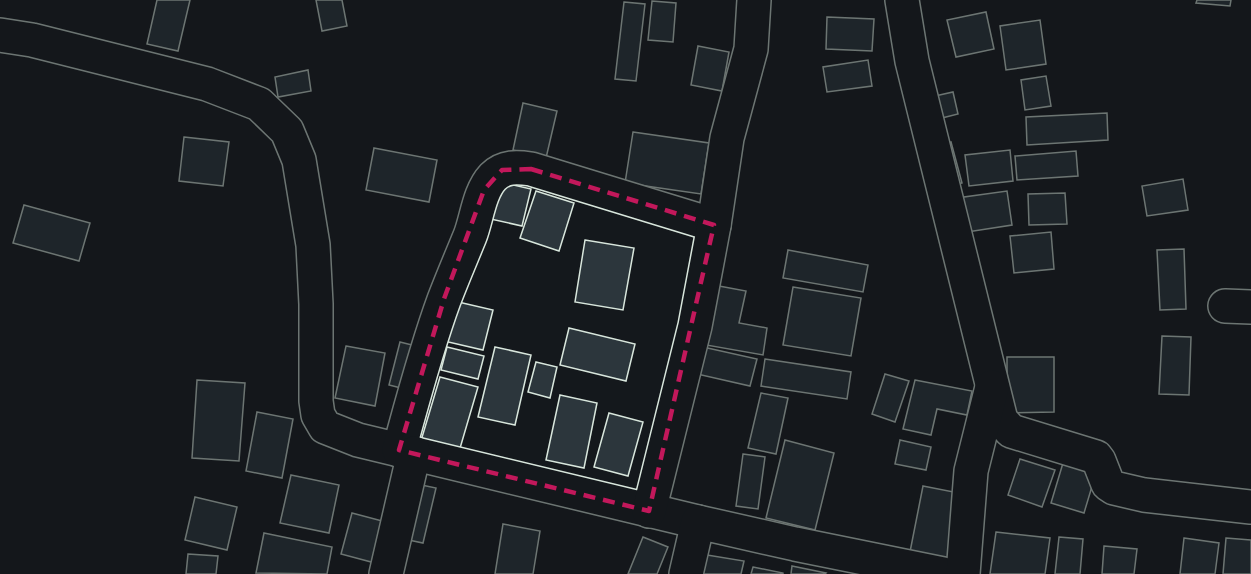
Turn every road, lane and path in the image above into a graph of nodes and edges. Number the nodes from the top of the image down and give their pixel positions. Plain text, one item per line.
1 (754, 0) edge
2 (902, 0) edge
3 (0, 36) edge
4 (714, 225) junction
5 (992, 385) junction
6 (406, 451) junction
7 (1251, 507) edge
8 (649, 511) junction
9 (698, 522) junction
10 (386, 574) edge
11 (686, 574) edge
12 (942, 574) edge
13 (963, 574) edge

1 - 4 street
2 - 5 street
3 - 6 street
4 - 6 street
4 - 8 street
5 - 7 street
5 - 13 street
6 - 8 street
6 - 10 street
8 - 9 street
9 - 11 street
9 - 12 street

